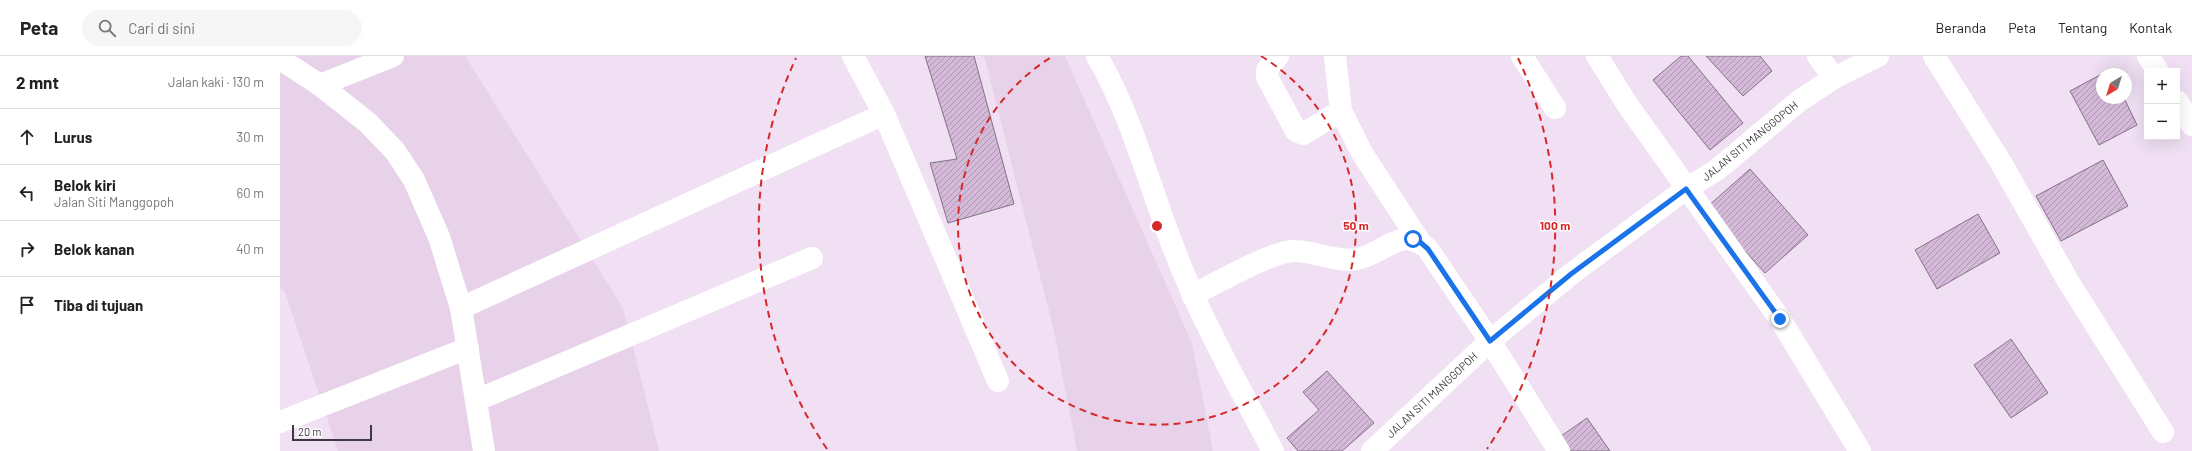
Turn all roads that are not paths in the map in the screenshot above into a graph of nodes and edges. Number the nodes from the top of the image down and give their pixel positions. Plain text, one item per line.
1 (393, 56) edge
2 (853, 56) edge
3 (1097, 56) edge
4 (1278, 56) edge
5 (1335, 56) edge
6 (1522, 56) edge
7 (1597, 56) edge
8 (1818, 56) edge
9 (1878, 56) edge
10 (1934, 56) edge
11 (2148, 56) edge
12 (280, 59) edge
13 (2156, 68) edge
14 (1834, 78) junction
15 (320, 85) junction
16 (2179, 104) edge
17 (1555, 108) dead end
18 (1341, 111) junction
19 (884, 114) junction
20 (2192, 125) edge
21 (1686, 189) junction
22 (1420, 242) junction
23 (812, 258) dead end
24 (1192, 296) junction
25 (462, 308) junction
26 (1490, 341) junction
27 (468, 348) junction
28 (998, 381) dead end
29 (477, 400) junction
30 (280, 422) edge
31 (2163, 432) dead end
32 (484, 451) edge
33 (1273, 451) edge
34 (1372, 451) edge
35 (1559, 451) edge
36 (1860, 451) edge

1 - 15 main road
2 - 19 main road
3 - 24 main road
4 - 18 main road
5 - 18 main road
6 - 17 main road
7 - 21 main road
8 - 14 main road
9 - 14 main road, JALAN SITI MANGGOPOH
10 - 31 main road
11 - 13 main road
12 - 15 main road
14 - 21 main road, JALAN SITI MANGGOPOH
15 - 25 main road
16 - 20 main road
18 - 22 main road
19 - 25 main road
19 - 28 main road
21 - 26 main road, JALAN SITI MANGGOPOH
21 - 36 main road
22 - 24 main road
22 - 26 main road
23 - 29 main road
24 - 33 main road
25 - 27 main road
26 - 34 main road, JALAN SITI MANGGOPOH
26 - 35 main road
27 - 29 main road
27 - 30 main road
29 - 32 main road

